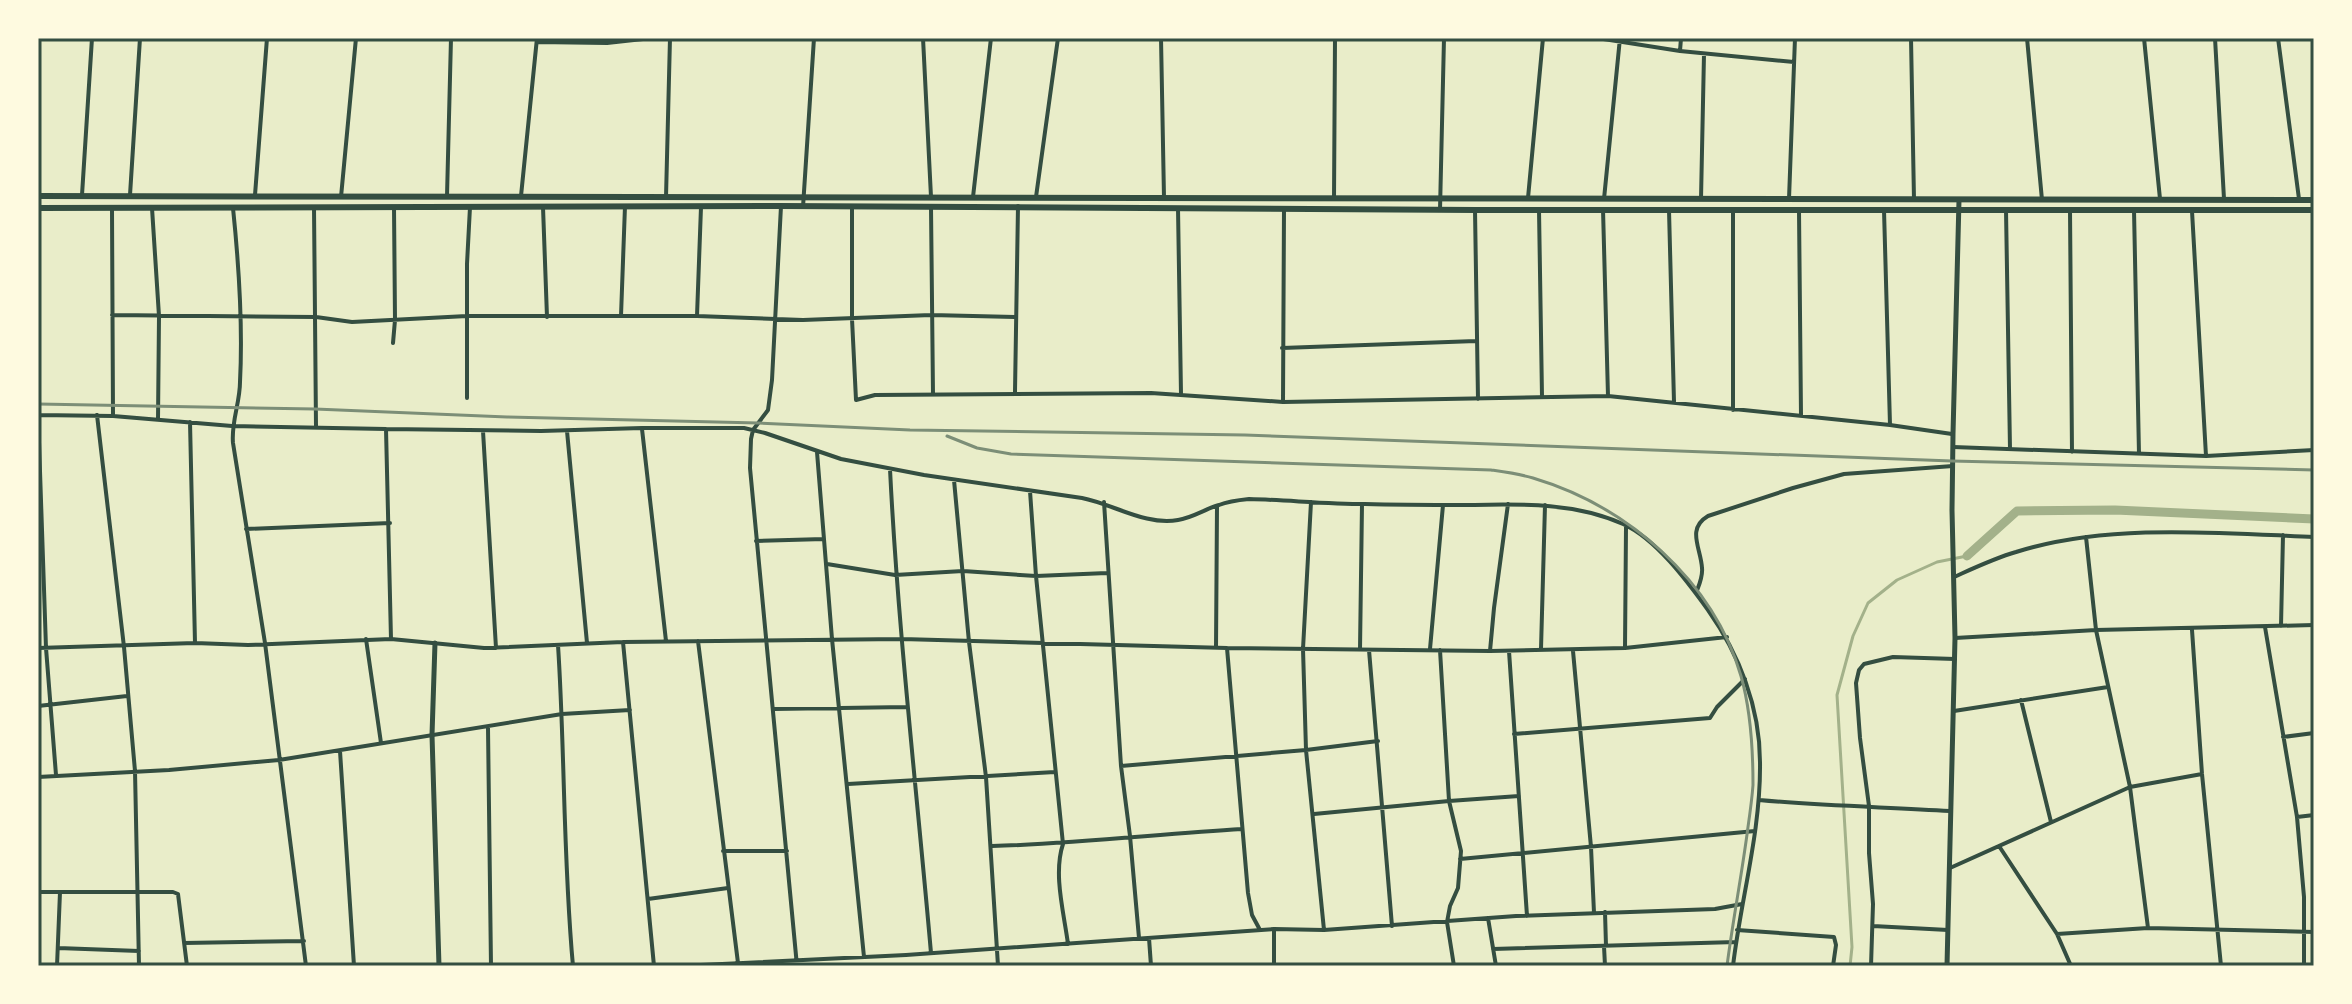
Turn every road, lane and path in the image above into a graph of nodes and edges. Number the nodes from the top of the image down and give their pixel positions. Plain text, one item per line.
1 (92, 38) edge
2 (140, 38) edge
3 (267, 38) edge
4 (356, 38) edge
5 (451, 38) edge
6 (652, 38) edge
7 (670, 38) edge
8 (814, 38) edge
9 (923, 38) edge
10 (991, 38) edge
11 (1058, 38) edge
12 (1161, 38) edge
13 (1335, 38) edge
14 (1444, 38) edge
15 (1543, 38) edge
16 (1597, 38) edge
17 (1681, 38) edge
18 (1795, 38) edge
19 (1911, 38) edge
20 (2027, 38) edge
21 (2144, 38) edge
22 (2215, 38) edge
23 (2278, 38) edge
24 (537, 40) edge
25 (1620, 40) edge
26 (1680, 51) junction
27 (1704, 54) junction
28 (1794, 62) junction
29 (38, 196) edge
30 (65, 196) junction
31 (82, 196) junction
32 (255, 196) junction
33 (521, 196) junction
34 (129, 197) junction
35 (341, 197) junction
36 (447, 197) junction
37 (587, 197) junction
38 (666, 197) junction
39 (804, 197) junction
40 (931, 197) junction
41 (973, 197) junction
42 (1036, 197) junction
43 (1440, 197) junction
44 (1164, 198) junction
45 (1528, 198) junction
46 (1334, 199) junction
47 (1604, 199) junction
48 (1631, 199) junction
49 (1789, 199) junction
50 (2224, 199) junction
51 (2299, 199) junction
52 (1701, 200) junction
53 (1914, 200) junction
54 (1959, 200) junction
55 (2042, 200) junction
56 (2160, 200) junction
57 (2314, 200) edge
58 (625, 206) junction
59 (781, 206) junction
60 (1018, 206) junction
61 (64, 207) junction
62 (112, 207) junction
63 (314, 207) junction
64 (394, 207) junction
65 (470, 207) junction
66 (543, 207) junction
67 (587, 207) junction
68 (701, 207) junction
69 (803, 207) junction
70 (852, 207) junction
71 (931, 207) junction
72 (38, 208) edge
73 (152, 208) junction
74 (233, 208) junction
75 (1178, 208) junction
76 (1284, 208) junction
77 (1603, 209) junction
78 (1629, 209) junction
79 (1799, 209) junction
80 (1958, 209) junction
81 (1440, 210) junction
82 (1475, 210) junction
83 (1539, 210) junction
84 (1669, 210) junction
85 (1733, 210) junction
86 (1884, 210) junction
87 (2006, 210) junction
88 (2070, 210) junction
89 (2134, 210) junction
90 (2192, 210) junction
91 (2314, 210) edge
92 (112, 315) junction
93 (931, 315) junction
94 (159, 316) junction
95 (240, 316) junction
96 (467, 316) junction
97 (621, 316) junction
98 (697, 316) junction
99 (316, 317) junction
100 (547, 317) junction
101 (1015, 317) junction
102 (776, 319) junction
103 (852, 319) junction
104 (395, 320) junction
105 (1476, 341) junction
106 (393, 343) dead end
107 (1282, 348) junction
108 (1015, 392) junction
109 (933, 394) junction
110 (1181, 394) junction
111 (1608, 396) junction
112 (1542, 397) junction
113 (467, 398) dead end
114 (1478, 399) junction
115 (1283, 402) junction
116 (1674, 402) junction
117 (1733, 410) junction
118 (38, 414) edge
119 (97, 415) junction
120 (113, 416) junction
121 (1801, 416) junction
122 (158, 420) junction
123 (190, 422) junction
124 (1890, 425) junction
125 (232, 426) junction
126 (316, 426) junction
127 (642, 428) junction
128 (386, 429) junction
129 (483, 430) junction
130 (753, 430) junction
131 (567, 431) junction
132 (1953, 434) junction
133 (1953, 447) junction
134 (2010, 449) junction
135 (2314, 450) edge
136 (817, 452) junction
137 (2072, 452) junction
138 (2139, 454) junction
139 (2206, 456) junction
140 (1953, 466) junction
141 (890, 468) junction
142 (954, 480) junction
143 (1030, 491) junction
144 (1104, 502) junction
145 (1311, 502) junction
146 (1362, 504) junction
147 (1508, 504) junction
148 (1217, 505) junction
149 (1443, 505) junction
150 (1545, 505) junction
151 (390, 523) junction
152 (1626, 525) junction
153 (246, 529) junction
154 (2283, 535) junction
155 (2086, 537) junction
156 (2314, 537) edge
157 (824, 539) junction
158 (756, 541) junction
159 (826, 564) junction
160 (963, 571) junction
161 (1107, 573) junction
162 (895, 575) junction
163 (1036, 576) junction
164 (1954, 577) junction
165 (1696, 593) junction
166 (2314, 625) edge
167 (2281, 626) junction
168 (2265, 627) junction
169 (2192, 628) junction
170 (2096, 630) junction
171 (1727, 637) junction
172 (1955, 638) junction
173 (366, 639) junction
174 (391, 639) junction
175 (832, 639) junction
176 (902, 639) junction
177 (766, 640) junction
178 (666, 641) junction
179 (698, 641) junction
180 (623, 642) junction
181 (969, 642) junction
182 (195, 643) junction
183 (265, 643) junction
184 (435, 643) junction
185 (587, 643) junction
186 (1043, 643) junction
187 (1111, 644) junction
188 (558, 645) junction
189 (124, 647) junction
190 (38, 648) edge
191 (46, 648) junction
192 (496, 648) junction
193 (1216, 648) junction
194 (1227, 648) junction
195 (1625, 648) junction
196 (1303, 649) junction
197 (1430, 649) junction
198 (1541, 649) junction
199 (1360, 650) junction
200 (1369, 650) junction
201 (1440, 650) junction
202 (1490, 651) junction
203 (1509, 651) junction
204 (1573, 651) junction
205 (1955, 659) junction
206 (1745, 679) junction
207 (2108, 687) junction
208 (127, 696) junction
209 (2021, 700) junction
210 (48, 705) junction
211 (38, 706) edge
212 (907, 707) junction
213 (841, 708) junction
214 (774, 709) junction
215 (630, 710) junction
216 (1954, 711) junction
217 (562, 714) junction
218 (488, 727) junction
219 (1580, 729) junction
220 (2314, 733) edge
221 (1514, 734) junction
222 (432, 735) junction
223 (2283, 737) junction
224 (1378, 741) junction
225 (381, 743) junction
226 (1306, 750) junction
227 (340, 751) junction
228 (1236, 756) junction
229 (279, 760) junction
230 (1121, 766) junction
231 (135, 771) junction
232 (1055, 772) junction
233 (2202, 774) junction
234 (56, 775) junction
235 (38, 777) edge
236 (986, 777) junction
237 (916, 780) junction
238 (848, 784) junction
239 (2130, 787) junction
240 (1519, 796) junction
241 (1759, 800) junction
242 (1449, 801) junction
243 (1869, 806) junction
244 (1383, 807) junction
245 (1950, 811) junction
246 (1313, 814) junction
247 (2314, 815) edge
248 (2297, 817) junction
249 (2051, 822) junction
250 (1242, 829) junction
251 (1755, 831) junction
252 (1130, 836) junction
253 (1063, 844) junction
254 (992, 846) junction
255 (1999, 846) junction
256 (1591, 847) junction
257 (723, 851) junction
258 (787, 851) junction
259 (1524, 853) junction
260 (1460, 859) junction
261 (1950, 868) junction
262 (728, 888) junction
263 (38, 892) edge
264 (60, 892) junction
265 (138, 893) junction
266 (2314, 896) edge
267 (2304, 897) junction
268 (648, 899) junction
269 (1742, 904) junction
270 (1605, 912) junction
271 (1594, 913) junction
272 (1527, 916) junction
273 (1488, 918) junction
274 (1447, 922) junction
275 (1392, 926) junction
276 (1873, 926) junction
277 (2148, 928) junction
278 (1274, 929) junction
279 (1260, 930) junction
280 (1324, 930) junction
281 (1737, 930) junction
282 (1948, 930) junction
283 (2218, 930) junction
284 (2303, 932) junction
285 (2314, 932) edge
286 (2057, 934) junction
287 (1139, 938) junction
288 (1149, 938) junction
289 (304, 941) junction
290 (1736, 942) junction
291 (184, 943) junction
292 (1068, 944) junction
293 (1605, 946) junction
294 (58, 948) junction
295 (997, 948) junction
296 (1493, 949) junction
297 (139, 951) junction
298 (931, 953) junction
299 (906, 955) junction
300 (864, 957) junction
301 (852, 958) junction
302 (797, 963) edge
303 (736, 964) edge
304 (2071, 965) edge
305 (57, 966) edge
306 (139, 966) edge
307 (187, 966) edge
308 (306, 966) edge
309 (354, 966) edge
310 (439, 966) edge
311 (491, 966) edge
312 (573, 966) edge
313 (654, 966) edge
314 (680, 966) edge
315 (853, 966) edge
316 (907, 966) edge
317 (998, 966) edge
318 (1151, 966) edge
319 (1274, 966) edge
320 (1454, 966) edge
321 (1496, 966) edge
322 (1605, 966) edge
323 (1733, 966) edge
324 (1833, 966) edge
325 (1871, 966) edge
326 (1947, 966) edge
327 (2063, 966) edge
328 (2221, 966) edge
329 (2304, 966) edge

1 - 31 street
2 - 34 street
3 - 32 street
4 - 35 street
5 - 36 street
6 - 24 street
7 - 38 street
8 - 39 street
9 - 40 street
10 - 41 street
11 - 42 street
12 - 44 street
13 - 46 street
14 - 43 street
15 - 45 street
16 - 25 street
17 - 26 street
18 - 28 street
19 - 53 street
20 - 55 street
21 - 56 street
22 - 50 street
23 - 51 street
24 - 33 street
25 - 26 street
25 - 47 street
26 - 27 street
27 - 28 street
27 - 52 street
28 - 49 street
29 - 30 highway
30 - 31 highway
30 - 61 highway
31 - 34 highway
32 - 34 highway
32 - 35 highway
33 - 36 highway
33 - 37 highway
35 - 36 highway
37 - 38 highway
37 - 67 highway
38 - 39 highway
39 - 40 highway
39 - 69 street
40 - 41 highway
41 - 42 highway
42 - 44 highway
43 - 45 highway
43 - 46 highway
43 - 81 street
44 - 46 highway
45 - 47 highway
47 - 48 highway
48 - 52 highway
48 - 78 highway
49 - 52 highway
49 - 53 highway
50 - 51 highway
50 - 56 highway
51 - 57 highway
53 - 54 highway
54 - 55 highway
54 - 80 street
55 - 56 highway
58 - 67 highway
58 - 68 highway
58 - 97 street
59 - 68 highway
59 - 69 highway
59 - 102 street
60 - 71 highway
60 - 75 highway
60 - 101 street
61 - 62 highway
61 - 72 highway
62 - 73 highway
62 - 92 street
63 - 64 highway
63 - 74 highway
63 - 99 street
64 - 65 highway
64 - 104 street
65 - 66 highway
65 - 96 street
66 - 67 highway
66 - 100 street
68 - 98 street
69 - 70 highway
70 - 71 highway
70 - 103 street
71 - 93 street
73 - 74 highway
73 - 94 street
74 - 95 street
75 - 76 highway
75 - 110 street
76 - 81 highway
76 - 107 street
77 - 78 highway
77 - 83 highway
77 - 111 street
78 - 84 highway
79 - 85 highway
79 - 86 highway
79 - 121 street
80 - 86 highway
80 - 87 highway
80 - 132 street
81 - 82 highway
82 - 83 highway
82 - 105 street
83 - 112 street
84 - 85 highway
84 - 116 street
85 - 117 street
86 - 124 street
87 - 88 highway
87 - 134 street
88 - 89 highway
88 - 137 street
89 - 90 highway
89 - 138 street
90 - 91 highway
90 - 139 street
92 - 94 street
92 - 120 street
93 - 101 street
93 - 103 street
93 - 109 street
94 - 95 street
94 - 122 street
95 - 99 street
95 - 125 street
96 - 100 street
96 - 104 street
96 - 113 street
97 - 98 street
97 - 100 street
98 - 102 street
99 - 104 street
99 - 126 street
101 - 108 street
102 - 103 street
102 - 130 street
103 - 109 street
104 - 106 street
105 - 107 street
105 - 114 street
107 - 115 street
108 - 109 street
108 - 110 street
110 - 115 street
111 - 112 street
111 - 116 street
112 - 114 street
114 - 115 street
116 - 117 street
117 - 121 street
118 - 119 street
118 - 191 street
119 - 120 street
119 - 189 street
120 - 122 street
121 - 124 street
122 - 123 street
123 - 125 street
123 - 182 street
124 - 132 street
125 - 126 street
125 - 153 street
126 - 128 street
127 - 130 street
127 - 131 street
127 - 178 street
128 - 129 street
128 - 151 street
129 - 131 street
129 - 192 street
130 - 136 street
130 - 158 street
131 - 185 street
132 - 133 street
133 - 134 street
133 - 140 street
134 - 137 street
135 - 139 street
136 - 141 street
136 - 157 street
137 - 138 street
138 - 139 street
140 - 164 street
140 - 165 street
141 - 142 street
141 - 162 street
142 - 143 street
142 - 160 street
143 - 144 street
143 - 163 street
144 - 148 street
144 - 161 street
145 - 146 street
145 - 148 street
145 - 196 street
146 - 149 street
146 - 199 street
147 - 149 street
147 - 150 street
147 - 202 street
148 - 193 street
149 - 197 street
150 - 152 street
150 - 198 street
151 - 153 street
151 - 174 street
152 - 165 street
152 - 195 street
153 - 183 street
154 - 155 street
154 - 156 street
154 - 167 street
155 - 164 street
155 - 170 street
157 - 158 street
157 - 159 street
158 - 177 street
159 - 162 street
159 - 175 street
160 - 162 street
160 - 163 street
160 - 181 street
161 - 163 street
161 - 187 street
162 - 176 street
163 - 186 street
164 - 172 street
165 - 171 street
166 - 167 street
167 - 168 street
168 - 169 street
168 - 223 street
169 - 170 street
169 - 233 street
170 - 172 street
170 - 207 street
171 - 195 street
171 - 206 street
172 - 205 street
173 - 174 street
173 - 183 street
173 - 225 street
174 - 184 street
175 - 176 street
175 - 177 street
175 - 213 street
176 - 181 street
176 - 212 street
177 - 179 street
177 - 214 street
178 - 179 street
178 - 180 street
179 - 257 street
180 - 185 street
180 - 215 street
181 - 186 street
181 - 236 street
182 - 183 street
182 - 189 street
183 - 229 street
184 - 192 street
184 - 222 street
185 - 188 street
186 - 187 street
186 - 232 street
187 - 193 street
187 - 230 street
188 - 192 street
188 - 217 street
189 - 191 street
189 - 208 street
190 - 191 street
191 - 210 street
193 - 194 street
194 - 196 street
194 - 228 street
195 - 204 street
196 - 199 street
196 - 226 street
197 - 200 street
197 - 201 street
198 - 203 street
198 - 204 street
199 - 200 street
200 - 224 street
201 - 202 street
201 - 242 street
202 - 203 street
203 - 221 street
204 - 219 street
205 - 216 street
205 - 243 street
206 - 219 street
206 - 241 street
207 - 209 street
207 - 239 street
208 - 210 street
208 - 231 street
209 - 216 street
209 - 249 street
210 - 211 street
210 - 234 street
212 - 213 street
212 - 237 street
213 - 214 street
213 - 238 street
214 - 258 street
215 - 217 street
215 - 268 street
216 - 245 street
217 - 218 street
217 - 312 street
218 - 222 street
218 - 311 street
219 - 221 street
219 - 256 street
220 - 223 street
221 - 240 street
222 - 225 street
222 - 310 street
223 - 248 street
224 - 226 street
224 - 244 street
225 - 227 street
226 - 228 street
226 - 246 street
227 - 229 street
227 - 309 street
228 - 230 street
228 - 250 street
229 - 231 street
229 - 289 street
230 - 252 street
231 - 234 street
231 - 265 street
232 - 236 street
232 - 253 street
233 - 239 street
233 - 283 street
234 - 235 street
236 - 237 street
236 - 254 street
237 - 238 street
237 - 298 street
238 - 300 street
239 - 249 street
239 - 277 street
240 - 242 street
240 - 259 street
241 - 243 street
241 - 251 street
242 - 244 street
242 - 260 street
243 - 245 street
243 - 276 street
244 - 246 street
244 - 275 street
245 - 261 street
246 - 280 street
247 - 248 street
248 - 267 street
249 - 255 street
250 - 252 street
250 - 279 street
251 - 256 street
251 - 269 street
252 - 253 street
252 - 287 street
253 - 254 street
253 - 292 street
254 - 295 street
255 - 261 street
255 - 286 street
256 - 259 street
256 - 271 street
257 - 258 street
257 - 262 street
258 - 302 street
259 - 260 street
259 - 272 street
260 - 274 street
261 - 282 street
262 - 268 street
262 - 303 street
263 - 264 street
264 - 265 street
264 - 294 street
265 - 291 street
265 - 297 street
266 - 267 street
267 - 284 street
268 - 313 street
269 - 270 street
269 - 281 street
270 - 271 street
270 - 293 street
271 - 272 street
272 - 273 street
273 - 274 street
273 - 296 street
274 - 275 street
274 - 320 street
275 - 280 street
276 - 282 street
276 - 325 street
277 - 283 street
277 - 286 street
278 - 279 street
278 - 280 street
278 - 319 street
279 - 288 street
281 - 290 street
281 - 324 street
282 - 326 street
283 - 284 street
283 - 328 street
284 - 285 street
284 - 329 street
286 - 304 street
287 - 288 street
287 - 292 street
288 - 318 street
289 - 291 street
289 - 308 street
290 - 293 street
290 - 323 street
291 - 307 street
292 - 295 street
293 - 296 street
293 - 322 street
294 - 297 street
294 - 305 street
295 - 298 street
295 - 317 street
296 - 321 street
297 - 306 street
298 - 299 street
299 - 300 street
299 - 316 street
300 - 301 street
301 - 302 street
301 - 315 street
302 - 303 street
303 - 314 street
304 - 327 street

